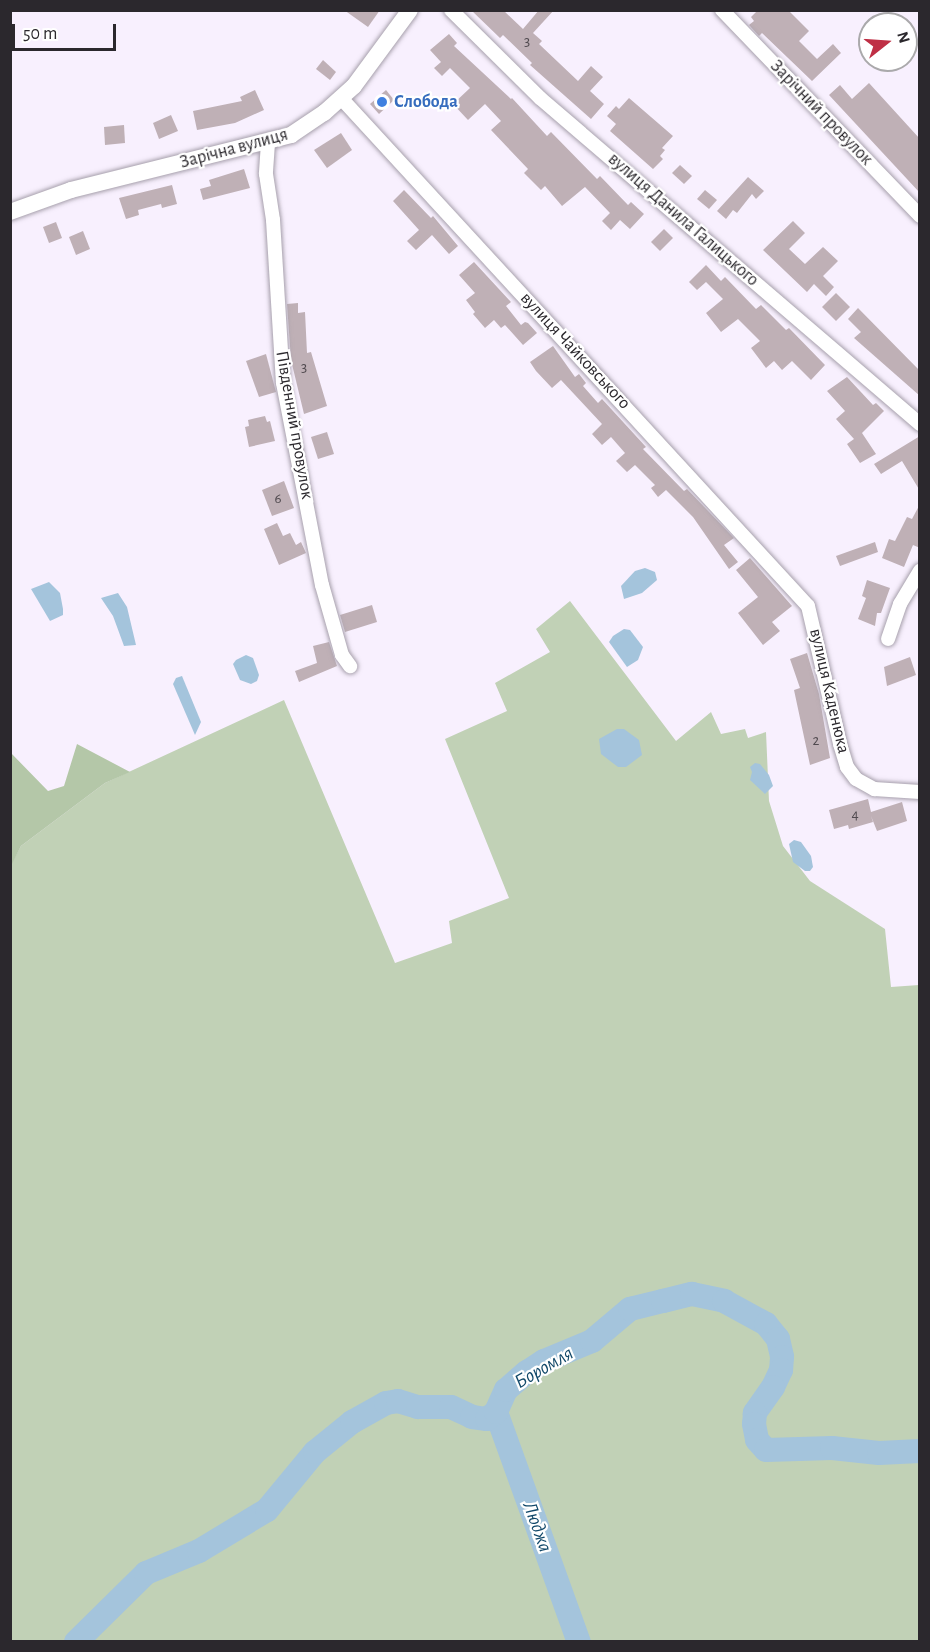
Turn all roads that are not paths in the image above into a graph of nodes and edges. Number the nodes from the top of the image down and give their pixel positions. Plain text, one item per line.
1 (410, 10) edge
2 (451, 10) edge
3 (722, 10) edge
4 (341, 98) junction
5 (268, 143) junction
6 (10, 212) edge
7 (920, 216) edge
8 (920, 424) edge
9 (920, 571) edge
10 (808, 606) joint
11 (888, 639) dead end
12 (350, 666) dead end
13 (920, 792) edge

1 - 4 street, Зарічна вулиця
2 - 8 street, вулиця Данила Галицького
3 - 7 street, Зарічний провулок
4 - 5 street, Зарічна вулиця
4 - 10 street, вулиця Чайковського
5 - 6 street, Зарічна вулиця
5 - 12 street, Південний провулок
9 - 11 street
10 - 13 street, вулиця Каденюка

